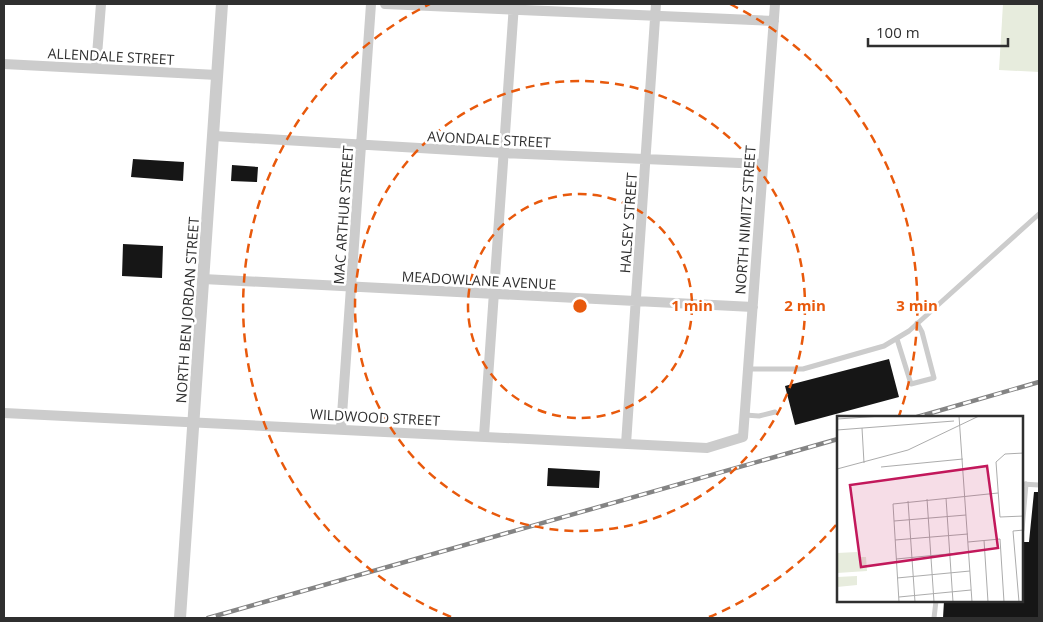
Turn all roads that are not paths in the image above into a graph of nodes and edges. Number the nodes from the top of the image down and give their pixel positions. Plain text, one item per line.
1 (101, 4) edge
2 (222, 4) edge
3 (372, 4) edge
4 (385, 4) edge
5 (656, 4) edge
6 (775, 4) edge
7 (514, 7) edge
8 (655, 15) junction
9 (774, 21) junction
10 (4, 64) edge
11 (96, 68) junction
12 (217, 75) junction
13 (214, 136) junction
14 (361, 146) junction
15 (504, 153) junction
16 (646, 160) junction
17 (762, 164) junction
18 (1039, 214) edge
19 (203, 279) junction
20 (352, 287) junction
21 (493, 295) junction
22 (637, 300) junction
23 (753, 307) junction
24 (917, 323) junction
25 (897, 339) junction
26 (749, 369) junction
27 (775, 412) dead end
28 (4, 413) edge
29 (745, 415) junction
30 (194, 422) junction
31 (341, 429) junction
32 (484, 436) junction
33 (743, 437) joint
34 (626, 444) junction
35 (1024, 484) edge
36 (1039, 485) edge
37 (1023, 507) edge
38 (936, 602) edge
39 (180, 618) edge
40 (934, 618) edge

1 - 11 street
2 - 12 street, NORTH BEN JORDAN STREET
3 - 14 street, MAC ARTHUR STREET
4 - 7 street
5 - 8 street, HALSEY STREET
6 - 9 street, NORTH NIMITZ STREET
7 - 8 street
7 - 15 street
8 - 9 street
8 - 16 street, HALSEY STREET
9 - 17 street, NORTH NIMITZ STREET
10 - 11 street, ALLENDALE STREET
11 - 12 street, ALLENDALE STREET
12 - 13 street, NORTH BEN JORDAN STREET
13 - 14 street, AVONDALE STREET
13 - 19 street, NORTH BEN JORDAN STREET
14 - 15 street, AVONDALE STREET
14 - 20 street, MAC ARTHUR STREET
15 - 16 street, AVONDALE STREET
15 - 21 street
16 - 17 street, AVONDALE STREET
16 - 22 street, HALSEY STREET
17 - 23 street, NORTH NIMITZ STREET
18 - 24 lane
19 - 20 street, MEADOWLANE AVENUE
19 - 30 street, NORTH BEN JORDAN STREET
20 - 21 street, MEADOWLANE AVENUE
20 - 31 street, MAC ARTHUR STREET
21 - 22 street, MEADOWLANE AVENUE
21 - 32 street
22 - 23 street, MEADOWLANE AVENUE
22 - 34 street, HALSEY STREET
23 - 26 street, NORTH NIMITZ STREET
24 - 25 lane
24 - 25 lane
25 - 26 lane
26 - 29 street, NORTH NIMITZ STREET
27 - 29 lane
28 - 30 street, WILDWOOD STREET
29 - 33 street, NORTH NIMITZ STREET
30 - 31 street, WILDWOOD STREET
30 - 39 street, NORTH BEN JORDAN STREET
31 - 32 street, WILDWOOD STREET
32 - 34 street, WILDWOOD STREET
33 - 34 street, WILDWOOD STREET
35 - 36 lane
35 - 37 lane
38 - 40 lane

